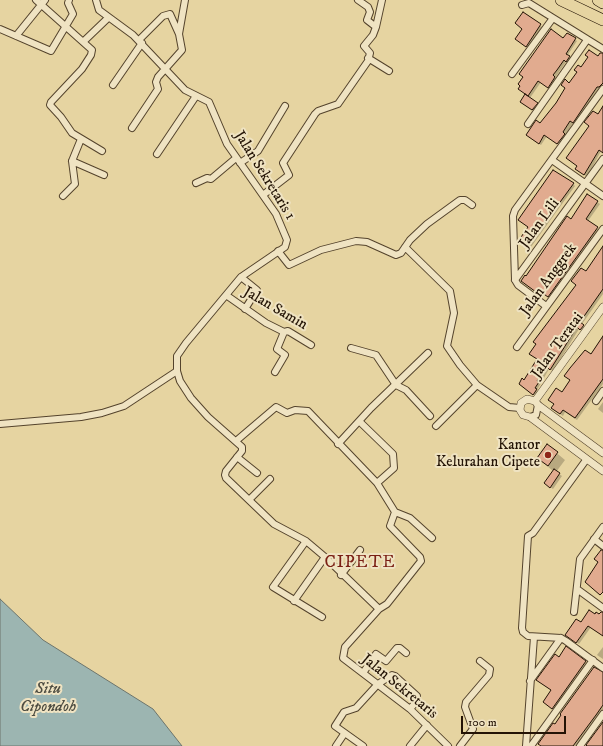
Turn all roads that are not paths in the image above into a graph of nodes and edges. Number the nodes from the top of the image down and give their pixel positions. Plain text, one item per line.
1 (36, 0) edge
2 (69, 0) edge
3 (96, 0) edge
4 (185, 0) edge
5 (358, 0) edge
6 (382, 0) edge
7 (561, 0) edge
8 (598, 0) edge
9 (43, 2) edge
10 (603, 3) edge
11 (522, 5) dead end
12 (108, 18) junction
13 (553, 18) junction
14 (603, 20) edge
15 (65, 26) junction
16 (376, 27) junction
17 (0, 29) edge
18 (179, 34) junction
19 (16, 36) junction
20 (587, 40) junction
21 (83, 42) junction
22 (140, 42) junction
23 (603, 49) edge
24 (368, 58) junction
25 (164, 68) junction
26 (389, 71) dead end
27 (512, 74) dead end
28 (113, 85) dead end
29 (603, 89) edge
30 (196, 96) junction
31 (285, 106) dead end
32 (528, 124) dead end
33 (132, 128) dead end
34 (81, 139) junction
35 (102, 151) dead end
36 (157, 154) dead end
37 (236, 158) junction
38 (603, 159) edge
39 (72, 160) junction
40 (552, 160) junction
41 (240, 163) junction
42 (104, 175) dead end
43 (196, 183) dead end
44 (585, 184) junction
45 (263, 195) junction
46 (63, 196) dead end
47 (603, 196) edge
48 (472, 205) dead end
49 (603, 229) edge
50 (405, 247) junction
51 (278, 251) junction
52 (241, 277) junction
53 (515, 280) junction
54 (226, 295) junction
55 (546, 306) junction
56 (603, 306) edge
57 (245, 309) junction
58 (284, 332) junction
59 (311, 344) dead end
60 (517, 347) dead end
61 (351, 348) dead end
62 (428, 353) dead end
63 (176, 371) junction
64 (275, 372) dead end
65 (396, 385) junction
66 (477, 385) junction
67 (603, 391) edge
68 (596, 401) dead end
69 (536, 403) junction
70 (520, 408) junction
71 (430, 416) dead end
72 (530, 417) junction
73 (359, 421) junction
74 (0, 424) edge
75 (436, 426) dead end
76 (236, 442) junction
77 (338, 444) junction
78 (603, 453) edge
79 (237, 458) junction
80 (586, 460) junction
81 (603, 472) edge
82 (257, 473) dead end
83 (270, 479) dead end
84 (378, 484) junction
85 (249, 500) junction
86 (395, 512) junction
87 (603, 527) edge
88 (432, 538) dead end
89 (594, 539) junction
90 (306, 541) junction
91 (603, 546) edge
92 (360, 550) dead end
93 (325, 557) junction
94 (341, 575) junction
95 (577, 589) junction
96 (294, 601) junction
97 (603, 608) edge
98 (379, 609) junction
99 (574, 612) dead end
100 (322, 616) dead end
101 (534, 637) junction
102 (561, 638) junction
103 (406, 653) dead end
104 (593, 660) junction
105 (480, 661) dead end
106 (603, 668) edge
107 (363, 673) junction
108 (530, 681) junction
109 (378, 684) junction
110 (410, 709) junction
111 (603, 714) edge
112 (427, 725) junction
113 (344, 734) junction
114 (336, 746) edge
115 (362, 746) edge
116 (410, 746) edge
117 (448, 746) edge
118 (460, 746) edge
119 (526, 746) edge
120 (531, 746) edge
121 (580, 746) edge

1 - 9 street
2 - 15 street
3 - 12 street, Jalan Sekretaris 1
4 - 18 street
5 - 16 street
6 - 16 street
7 - 14 highway
8 - 10 highway
9 - 15 street
9 - 19 street
11 - 13 street
12 - 21 street
12 - 22 street, Jalan Sekretaris 1
13 - 20 street
13 - 27 street
15 - 19 street
15 - 21 street
16 - 24 street
17 - 19 street
18 - 22 street
18 - 25 street
20 - 23 street
20 - 32 street
21 - 34 street
22 - 25 street, Jalan Sekretaris 1
22 - 28 street
24 - 26 street
24 - 45 street
25 - 30 street, Jalan Sekretaris 1
25 - 33 street
29 - 40 street
30 - 36 street
30 - 37 street, Jalan Sekretaris 1
31 - 41 street
34 - 35 street
34 - 39 street
37 - 41 street, Jalan Sekretaris 1
37 - 43 street
38 - 44 street, Jalan Lili
39 - 42 street
39 - 46 street
40 - 44 street
40 - 53 street
41 - 45 street, Jalan Sekretaris 1
44 - 47 street
44 - 53 street, Jalan Lili
45 - 51 street, Jalan Sekretaris 1
48 - 50 street
49 - 55 street, Jalan Anggrek
50 - 51 street
50 - 66 street
51 - 52 street
52 - 54 street
52 - 57 street
53 - 55 street
54 - 57 street, Jalan Samin
54 - 63 street
55 - 60 street, Jalan Anggrek
56 - 69 street, Jalan Teratai
57 - 58 street, Jalan Samin
58 - 59 street, Jalan Samin
58 - 64 street
61 - 65 street
62 - 65 street
63 - 74 street
63 - 76 street
65 - 71 street
65 - 73 street
66 - 70 street
66 - 75 street
67 - 68 street
69 - 70 street
69 - 72 street
69 - 78 street
70 - 72 street
72 - 80 street
73 - 77 street
73 - 84 street
76 - 77 street
76 - 79 street
77 - 84 street
79 - 82 street
79 - 85 street
80 - 81 street
80 - 101 street
83 - 85 street
84 - 86 street
85 - 90 street
86 - 88 street
86 - 98 street
87 - 89 street
89 - 91 street
89 - 95 street
90 - 93 street
90 - 96 street
92 - 94 street
93 - 94 street
93 - 96 street
94 - 98 street
95 - 97 street
95 - 99 street
96 - 100 street
98 - 107 street, Jalan Sekretaris
101 - 102 street
101 - 108 street
102 - 104 street
102 - 108 street
103 - 107 street
104 - 106 street
104 - 120 street
105 - 118 street
107 - 109 street, Jalan Sekretaris
108 - 119 street
109 - 110 street, Jalan Sekretaris
109 - 110 street
109 - 113 street
110 - 112 street, Jalan Sekretaris
111 - 121 street
112 - 116 street
112 - 117 street, Jalan Sekretaris
113 - 114 street
113 - 115 street

